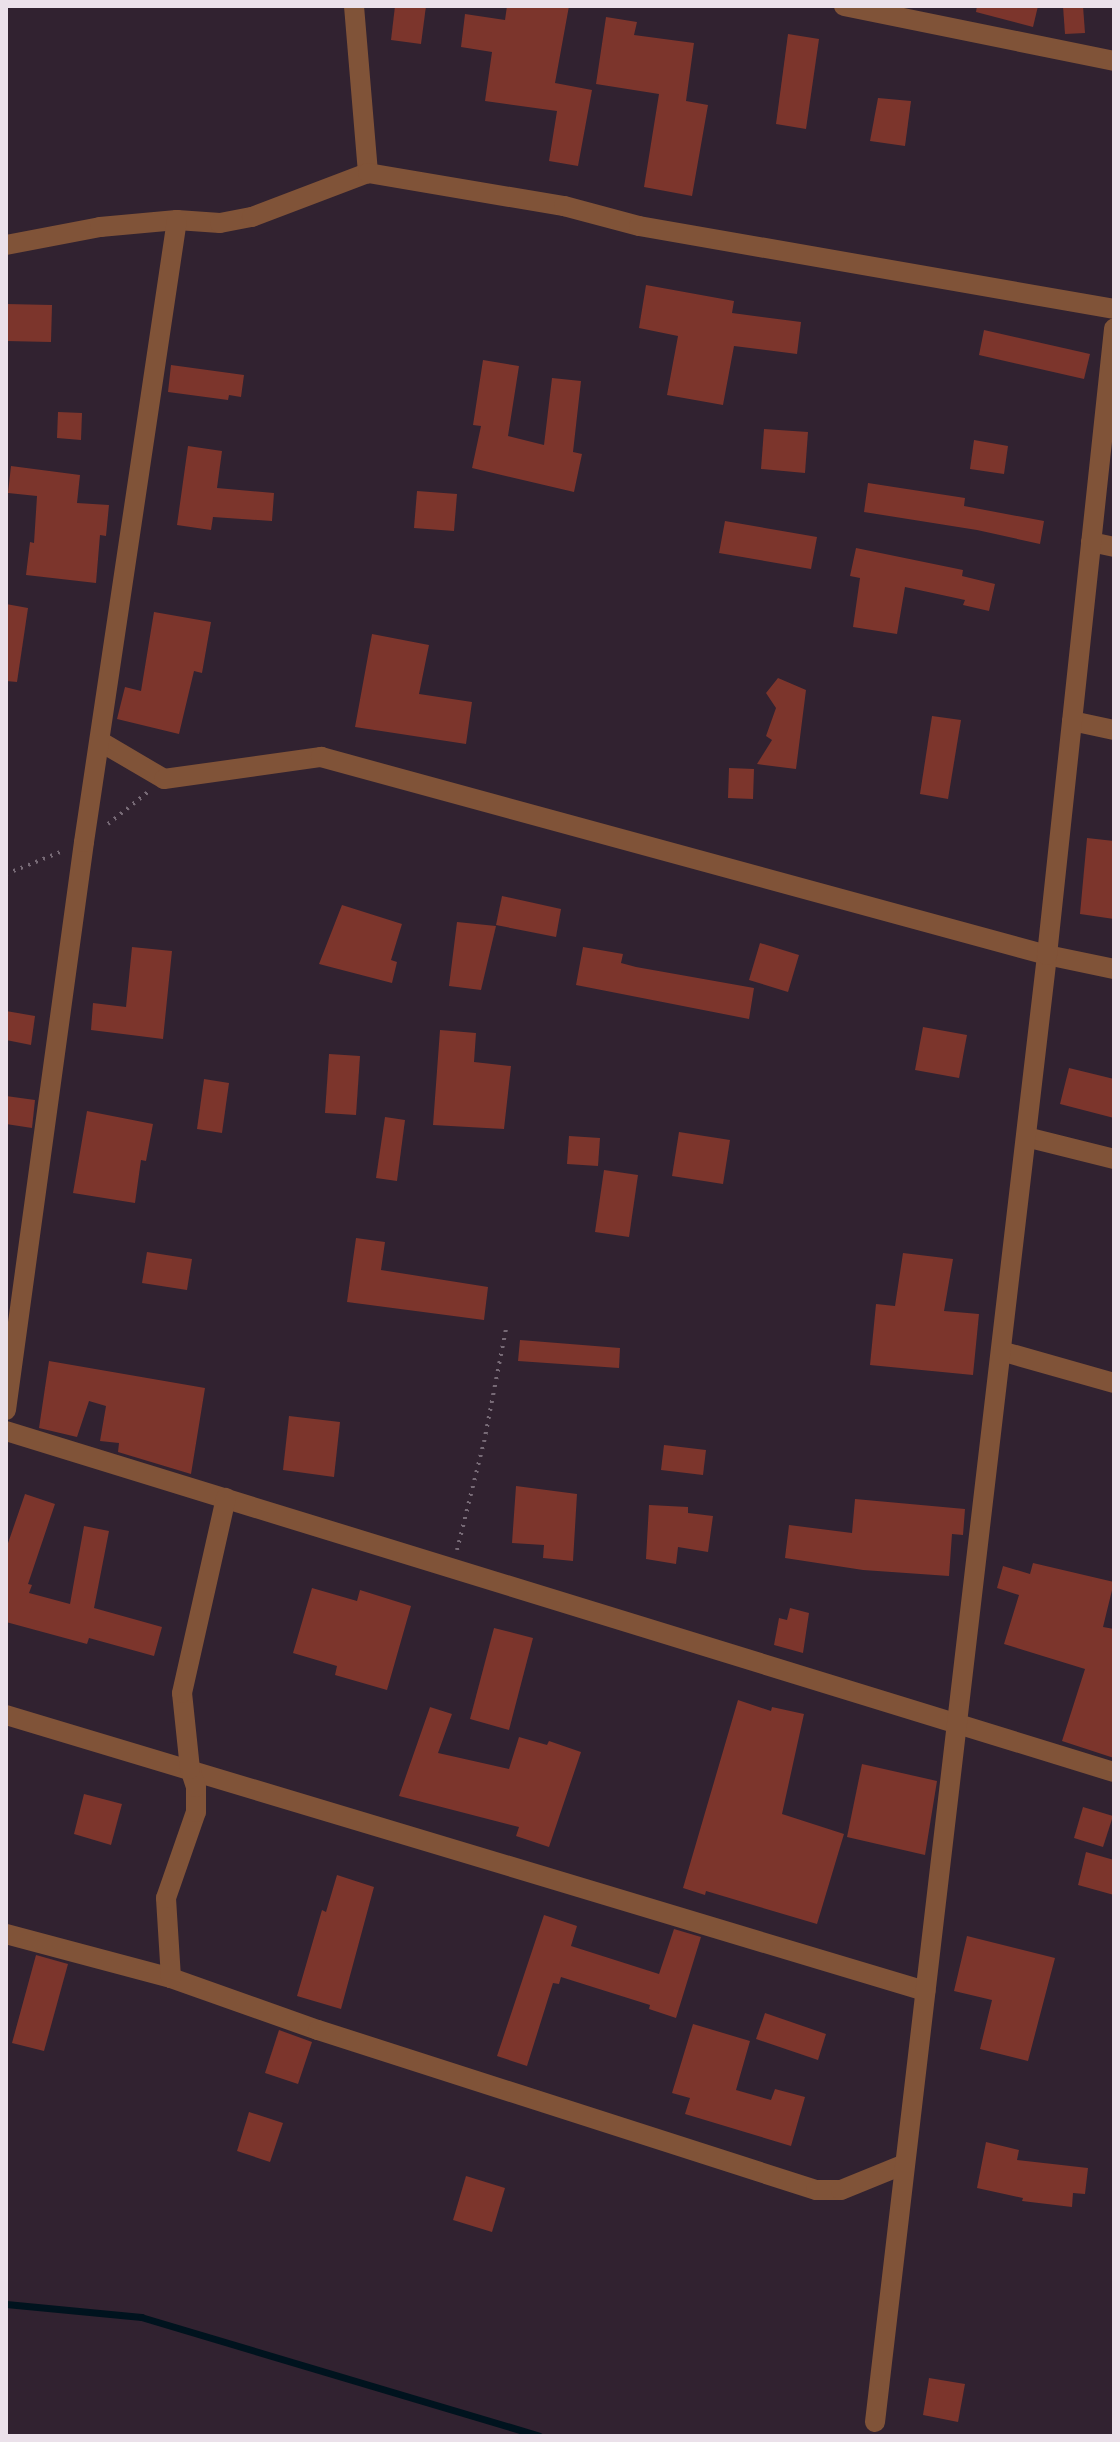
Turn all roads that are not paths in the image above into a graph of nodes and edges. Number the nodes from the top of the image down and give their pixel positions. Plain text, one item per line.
1 (354, 6) edge
2 (844, 6) edge
3 (1114, 61) edge
4 (368, 173) junction
5 (177, 220) junction
6 (6, 245) edge
7 (1114, 309) edge
8 (1114, 329) edge
9 (1091, 542) junction
10 (1114, 547) edge
11 (1072, 721) junction
12 (1114, 730) edge
13 (101, 742) junction
14 (1047, 955) junction
15 (1114, 969) edge
16 (1026, 1137) junction
17 (1114, 1159) edge
18 (1001, 1351) junction
19 (1114, 1383) edge
20 (6, 1410) edge
21 (6, 1431) edge
22 (226, 1498) junction
23 (6, 1715) edge
24 (956, 1724) junction
25 (190, 1769) junction
26 (1114, 1772) edge
27 (6, 1934) edge
28 (171, 1978) junction
29 (925, 1991) junction
30 (905, 2164) junction
31 (875, 2422) dead end

1 - 4 street
2 - 3 street
4 - 5 street
4 - 7 street
5 - 6 street
5 - 13 street
8 - 9 street
9 - 10 street
9 - 11 street
11 - 12 street
11 - 14 street
13 - 14 street
13 - 20 street
14 - 15 street
14 - 16 street
16 - 17 street
16 - 18 street
18 - 19 street
18 - 24 street
21 - 22 street
22 - 24 street
22 - 25 street
23 - 25 street
24 - 26 street
24 - 29 street
25 - 28 street
25 - 29 street
27 - 28 street
28 - 30 street
29 - 30 street
30 - 31 street

